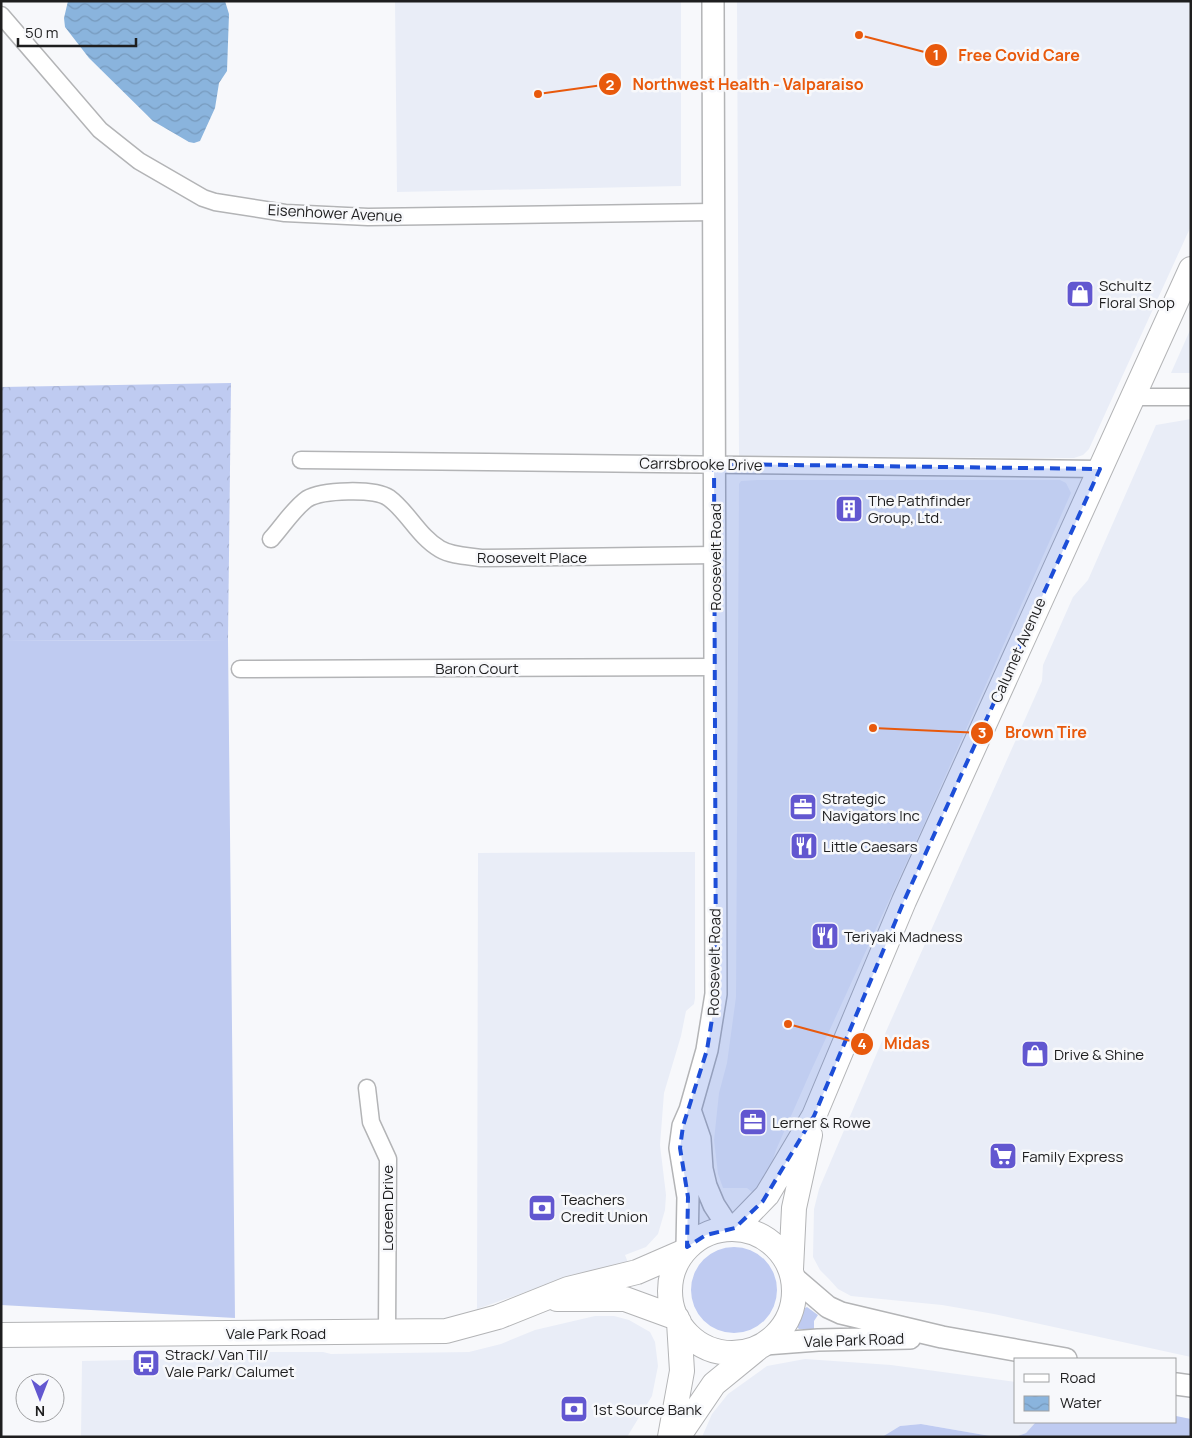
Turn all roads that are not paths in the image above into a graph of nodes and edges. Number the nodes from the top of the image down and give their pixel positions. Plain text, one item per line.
1 (713, 1) edge
2 (1, 16) edge
3 (714, 212) junction
4 (1191, 269) edge
5 (1132, 396) junction
6 (1191, 397) edge
7 (301, 460) dead end
8 (714, 464) junction
9 (1100, 469) junction
10 (271, 539) dead end
11 (715, 555) junction
12 (715, 667) junction
13 (240, 669) dead end
14 (367, 1088) dead end
15 (690, 1110) junction
16 (814, 1116) junction
17 (732, 1228) junction
18 (685, 1250) junction
19 (792, 1273) junction
20 (545, 1299) junction
21 (678, 1320) junction
22 (386, 1332) junction
23 (1, 1335) edge
24 (942, 1337) junction
25 (762, 1346) junction
26 (1060, 1358) edge
27 (1177, 1384) edge
28 (1191, 1386) edge
29 (670, 1437) edge
30 (678, 1437) edge

1 - 3 street, Roosevelt Road
2 - 3 street, Eisenhower Avenue
3 - 8 street, Roosevelt Road
4 - 5 main road, Calumet Avenue
5 - 6 street
5 - 9 main road, Calumet Avenue
7 - 8 street, Carrsbrooke Drive
8 - 9 street, Carrsbrooke Drive
8 - 11 street, Roosevelt Road
9 - 16 main road, Calumet Avenue
10 - 11 street, Roosevelt Place
11 - 12 street, Roosevelt Road
12 - 13 street, Baron Court
12 - 15 street, Roosevelt Road
14 - 22 street, Loreen Drive
15 - 17 street
15 - 18 street, Roosevelt Road
16 - 17 main road, Calumet Avenue
16 - 19 main road, Calumet Avenue
17 - 18 main road
17 - 19 main road
18 - 20 main road, Vale Park Road
18 - 21 main road
19 - 24 street, Vale Park Road
19 - 25 main road
20 - 21 main road, Vale Park Road
20 - 22 main road, Vale Park Road
21 - 25 main road
21 - 29 main road
22 - 23 main road, Vale Park Road
24 - 25 street, Vale Park Road
24 - 26 street, Vale Park Road
25 - 30 main road
27 - 28 street

